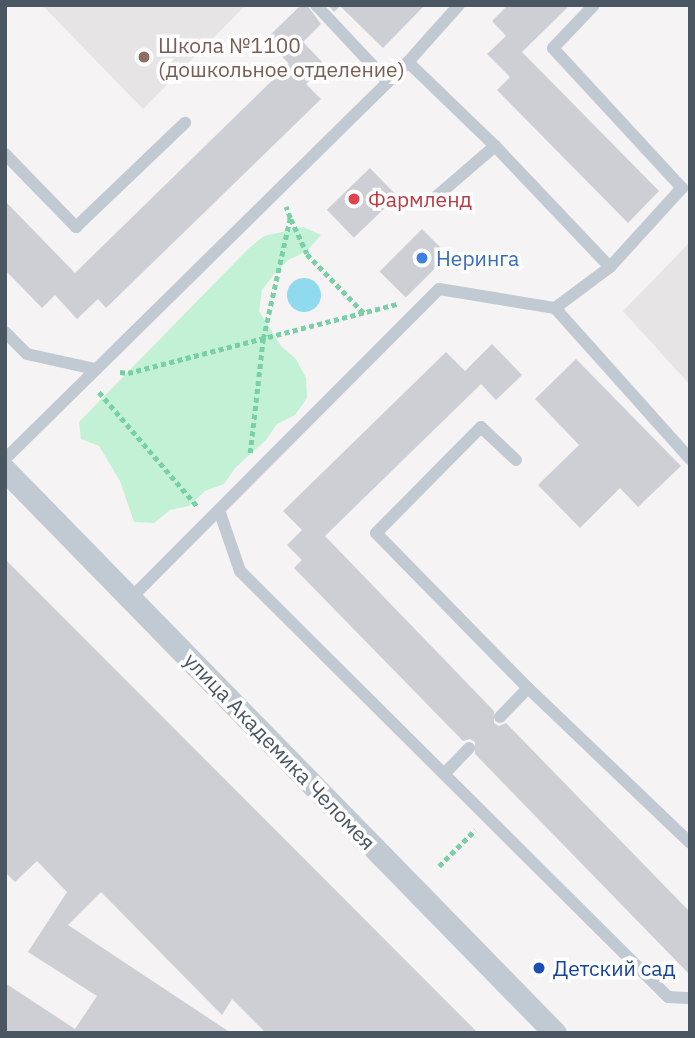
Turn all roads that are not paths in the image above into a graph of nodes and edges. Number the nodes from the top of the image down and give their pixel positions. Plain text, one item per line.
1 (316, 5) edge
2 (459, 5) edge
3 (594, 5) edge
4 (408, 62) junction
5 (388, 82) junction
6 (185, 123) dead end
7 (495, 146) junction
8 (5, 154) edge
9 (430, 202) dead end
10 (610, 267) junction
11 (555, 307) junction
12 (5, 332) edge
13 (91, 373) junction
14 (5, 459) edge
15 (690, 459) edge
16 (516, 460) dead end
17 (5, 470) edge
18 (219, 510) junction
19 (131, 598) junction
20 (528, 688) junction
21 (500, 717) dead end
22 (470, 748) dead end
23 (444, 774) junction
24 (690, 843) edge
25 (690, 998) edge
26 (555, 1033) edge

1 - 5 lane
2 - 4 lane
3 - 10 lane
4 - 5 lane
4 - 7 lane
5 - 13 lane
6 - 8 lane
7 - 9 lane
7 - 10 lane
10 - 11 lane
11 - 15 lane
11 - 18 lane
12 - 13 lane
13 - 14 lane
16 - 20 lane
17 - 19 street, улица Академика Челомея
18 - 19 lane
18 - 23 lane
19 - 26 street, улица Академика Челомея
20 - 21 lane
20 - 24 lane
22 - 23 lane
23 - 25 lane

